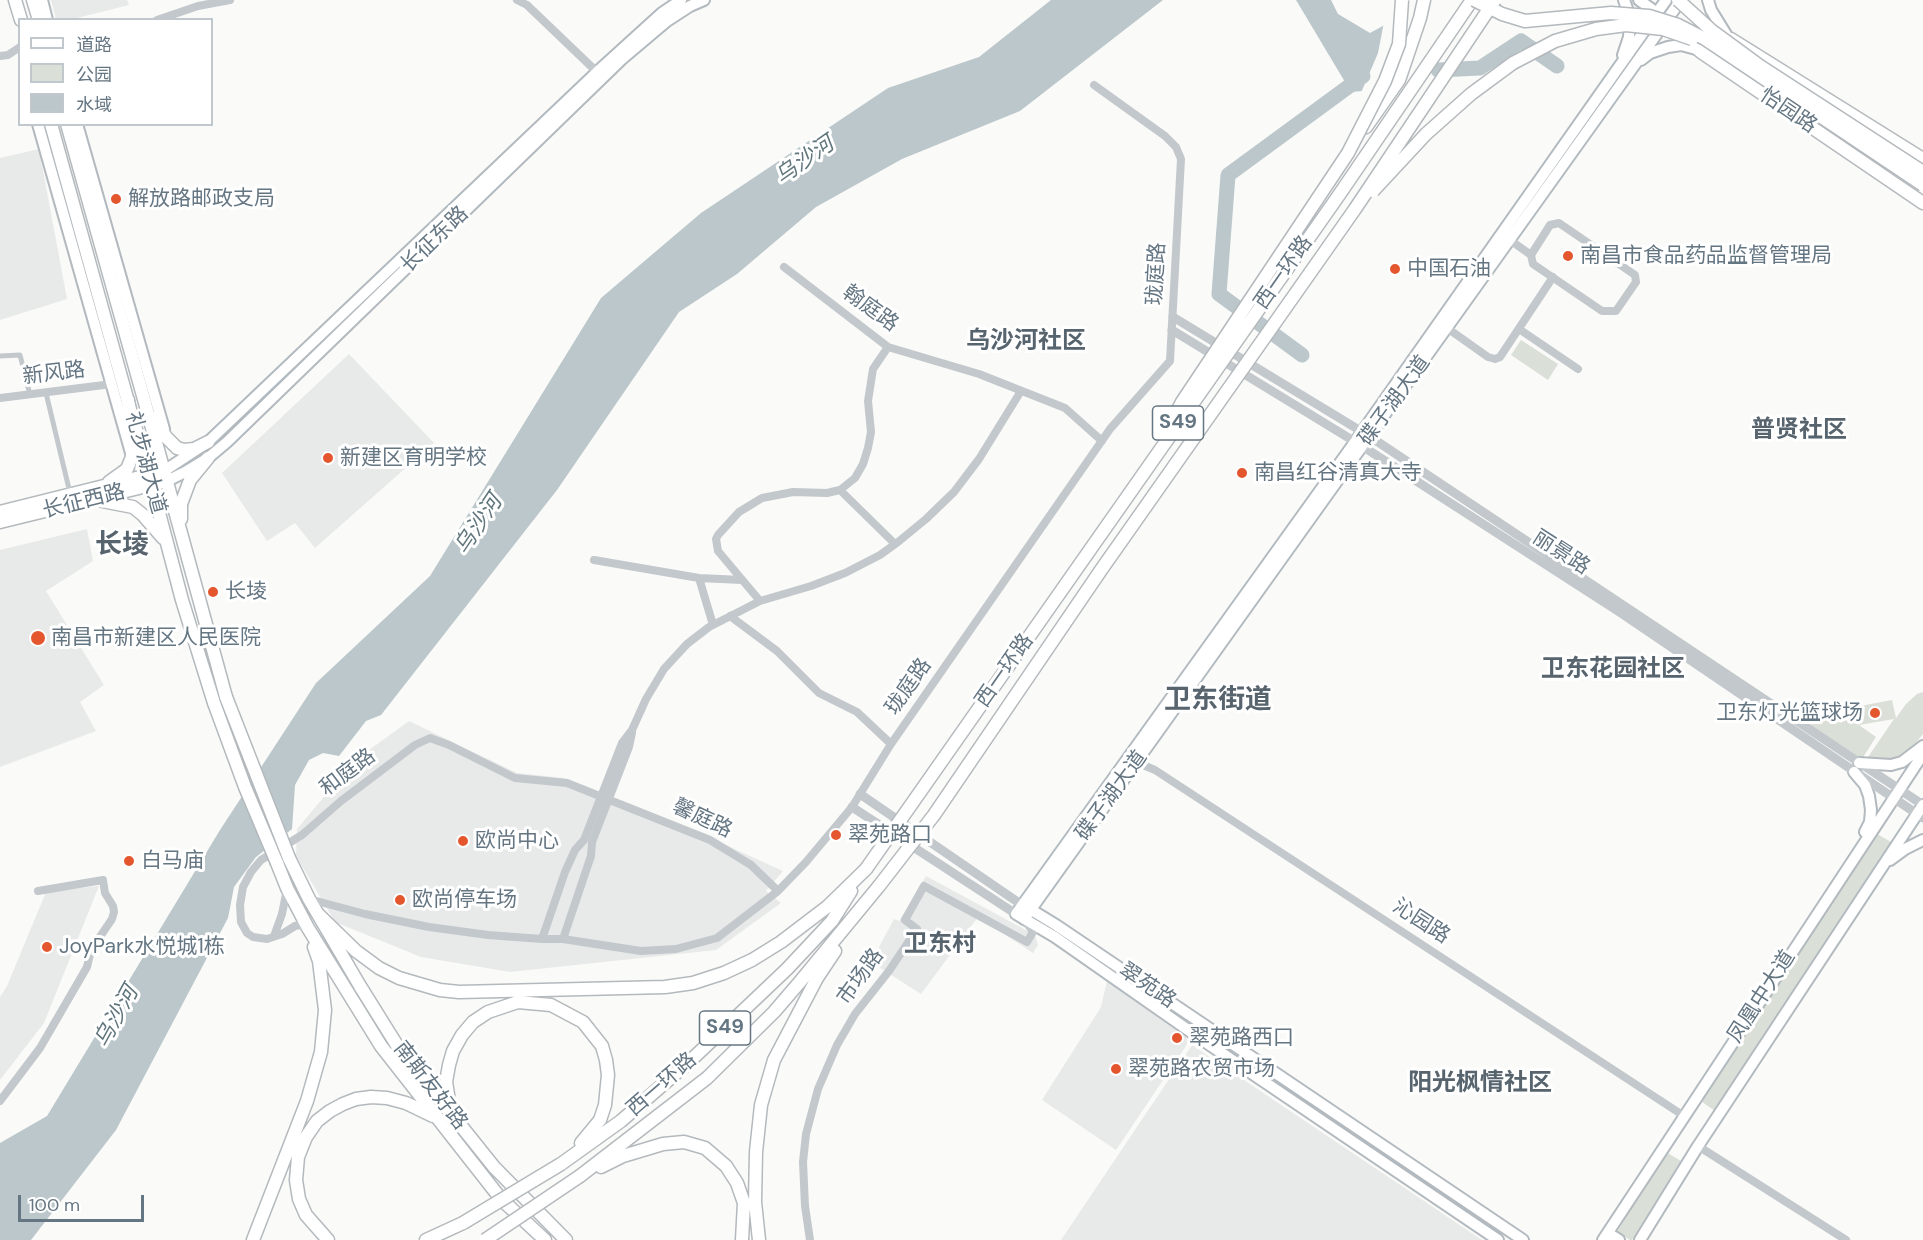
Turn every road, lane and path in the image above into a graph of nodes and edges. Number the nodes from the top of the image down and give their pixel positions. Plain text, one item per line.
1 (15, 0) edge
2 (33, 0) edge
3 (42, 0) edge
4 (230, 0) edge
5 (517, 0) edge
6 (681, 0) edge
7 (704, 0) edge
8 (1402, 0) edge
9 (1424, 0) edge
10 (1473, 0) edge
11 (1495, 0) edge
12 (1624, 0) edge
13 (1639, 0) edge
14 (1708, 0) edge
15 (1677, 1) edge
16 (528, 2) edge
17 (1662, 17) junction
18 (20, 18) edge
19 (38, 18) edge
20 (46, 18) edge
21 (164, 18) edge
22 (1727, 36) junction
23 (18, 48) edge
24 (1701, 52) junction
25 (0, 56) edge
26 (1633, 65) junction
27 (1754, 67) junction
28 (1617, 70) junction
29 (597, 72) junction
30 (1094, 85) dead end
31 (39, 126) edge
32 (52, 126) edge
33 (68, 126) edge
34 (77, 126) edge
35 (1348, 153) junction
36 (1923, 159) edge
37 (1923, 172) edge
38 (1923, 185) edge
39 (1923, 204) edge
40 (1355, 209) junction
41 (1510, 240) junction
42 (1531, 255) junction
43 (784, 267) dead end
44 (1553, 278) junction
45 (1173, 317) junction
46 (1448, 327) junction
47 (1519, 329) junction
48 (1172, 330) junction
49 (888, 347) junction
50 (0, 357) edge
51 (1578, 369) dead end
52 (112, 384) junction
53 (1021, 391) junction
54 (46, 393) junction
55 (30, 395) junction
56 (0, 398) edge
57 (144, 398) junction
58 (128, 400) junction
59 (1366, 434) junction
60 (166, 437) junction
61 (1102, 441) junction
62 (208, 442) junction
63 (1359, 444) junction
64 (132, 457) junction
65 (208, 458) junction
66 (1145, 472) junction
67 (166, 476) junction
68 (150, 480) junction
69 (104, 486) junction
70 (840, 490) junction
71 (70, 494) junction
72 (93, 500) junction
73 (0, 512) edge
74 (0, 522) edge
75 (180, 530) junction
76 (166, 541) junction
77 (895, 544) junction
78 (594, 560) dead end
79 (699, 578) junction
80 (741, 580) junction
81 (760, 602) junction
82 (730, 616) junction
83 (713, 625) junction
84 (891, 744) junction
85 (1923, 746) edge
86 (1923, 754) edge
87 (1136, 762) junction
88 (1857, 767) junction
89 (860, 794) junction
90 (1896, 794) junction
91 (605, 797) junction
92 (852, 807) junction
93 (1921, 811) edge
94 (1923, 840) edge
95 (1851, 862) junction
96 (1883, 866) junction
97 (866, 869) junction
98 (879, 886) junction
99 (287, 888) junction
100 (38, 891) dead end
101 (778, 891) junction
102 (309, 899) junction
103 (1023, 912) junction
104 (318, 914) junction
105 (308, 928) junction
106 (274, 936) junction
107 (542, 939) junction
108 (563, 939) junction
109 (0, 1101) edge
110 (451, 1114) junction
111 (1684, 1116) junction
112 (436, 1118) junction
113 (1698, 1146) junction
114 (561, 1164) junction
115 (580, 1176) junction
116 (463, 1223) junction
117 (1605, 1236) edge
118 (253, 1240) edge
119 (328, 1240) edge
120 (426, 1240) edge
121 (432, 1240) edge
122 (485, 1240) edge
123 (545, 1240) edge
124 (566, 1240) edge
125 (742, 1240) edge
126 (759, 1240) edge
127 (810, 1240) edge
128 (1498, 1240) edge
129 (1523, 1240) edge
130 (1619, 1240) edge
131 (1640, 1240) edge
132 (1846, 1240) edge

1 - 18 main road
2 - 19 main road
3 - 20 main road
4 - 21 street
5 - 16 street
6 - 29 main road, 长征东路
7 - 65 main road, 长征东路
8 - 35 main road, bridge
9 - 35 main road, bridge
10 - 27 main road, bridge
10 - 66 main road, 西一环路 / S49, bridge
11 - 40 main road, 西一环路 / S49, bridge
12 - 28 main road
13 - 17 main road
14 - 22 main road
15 - 17 main road, 碟子湖大道
15 - 22 main road, 怡园路
15 - 27 main road, bridge
16 - 29 street
17 - 24 main road, 怡园路
17 - 26 main road, 碟子湖大道
17 - 28 main road, 碟子湖大道
22 - 36 main road, 怡园路
23 - 25 street
24 - 26 main road
24 - 39 main road, 怡园路
26 - 41 main road, 碟子湖大道
27 - 37 main road, bridge
27 - 38 main road, bridge
27 - 40 main road, bridge
28 - 59 main road, 碟子湖大道
29 - 62 main road, 长征东路
30 - 45 street, 珑庭路
31 - 52 main road
32 - 58 main road, 礼步湖大道
33 - 57 main road, 礼步湖大道
34 - 60 main road
35 - 66 main road, bridge
40 - 98 main road, 西一环路 / S49, bridge
41 - 42 street
41 - 46 main road, 碟子湖大道
42 - 44 street
42 - 44 street
43 - 49 street, 翰庭路
44 - 47 street
45 - 48 street, 珑庭路
45 - 59 street, 丽景路
46 - 47 street
46 - 59 main road, 碟子湖大道
47 - 51 street
48 - 61 street, 珑庭路
48 - 63 street, 丽景路
49 - 53 street, 翰庭路
49 - 70 street
50 - 55 street
52 - 54 street, 新风路
52 - 64 main road
53 - 61 street, 翰庭路
53 - 77 street
54 - 55 street, 新风路
54 - 71 street
55 - 56 street, 新风路
57 - 60 main road
57 - 67 main road, 礼步湖大道
58 - 64 main road
58 - 68 main road, 礼步湖大道
59 - 63 main road, 碟子湖大道
59 - 88 street, 丽景路
60 - 62 main road
61 - 84 street, 珑庭路
62 - 67 main road, 长征东路
63 - 87 main road, 碟子湖大道
63 - 88 street, 丽景路
63 - 103 main road, 碟子湖大道
64 - 69 main road
65 - 67 main road, 长征东路
65 - 75 main road
66 - 97 main road, 西一环路 / S49, bridge
67 - 68 main road, 长征西路
67 - 75 main road, 礼步湖大道
68 - 69 main road, 长征西路
68 - 72 main road, 长征西路
68 - 76 main road, 礼步湖大道
69 - 71 main road, 长征西路
70 - 77 street
70 - 80 street
71 - 73 main road, 长征西路
72 - 74 main road, 长征西路
72 - 76 main road
75 - 102 main road, 礼步湖大道, bridge
76 - 99 main road, 礼步湖大道, bridge
77 - 81 street
78 - 79 street
79 - 80 street
79 - 83 street
80 - 81 street
81 - 82 street
82 - 83 street
82 - 84 street
83 - 91 street
84 - 89 street, 珑庭路
85 - 88 main road
86 - 90 main road, 凤凰中大道
87 - 103 main road, 碟子湖大道
87 - 111 street, 沁园路
88 - 90 street, 丽景路
88 - 95 main road
89 - 92 street, 珑庭路
89 - 103 street, 翠苑路
90 - 93 street, 丽景路
90 - 95 main road, 凤凰中大道
91 - 101 street, 馨庭路
91 - 106 street, 和庭路
91 - 107 street
91 - 108 street
92 - 101 street, 珑庭路
92 - 103 street, 翠苑路
93 - 96 main road, 凤凰中大道
94 - 96 main road
95 - 111 main road, 凤凰中大道
96 - 113 main road, 凤凰中大道
97 - 104 main road
97 - 114 main road, 西一环路 / S49
98 - 115 main road, 西一环路 / S49
98 - 126 main road
99 - 105 main road, 礼步湖大道
99 - 106 street
100 - 109 street
101 - 108 street, 珑庭路
102 - 104 main road, 礼步湖大道
102 - 107 street, 珑庭路
103 - 127 street, 市场路
103 - 128 main road, 翠苑路
103 - 129 main road, 翠苑路
104 - 110 main road, 南斯友好路
105 - 106 street
105 - 112 main road, 南斯友好路
105 - 118 main road
107 - 108 street, 珑庭路
110 - 114 main road
110 - 124 main road, 南斯友好路
111 - 117 main road, 凤凰中大道
112 - 119 main road
112 - 123 main road, 南斯友好路
113 - 131 main road, 凤凰中大道
113 - 132 street
114 - 116 main road, 西一环路 / S49, bridge
115 - 122 main road, 西一环路 / S49, bridge
115 - 125 main road
116 - 120 main road
116 - 121 main road, 西一环路 / S49
117 - 130 main road

